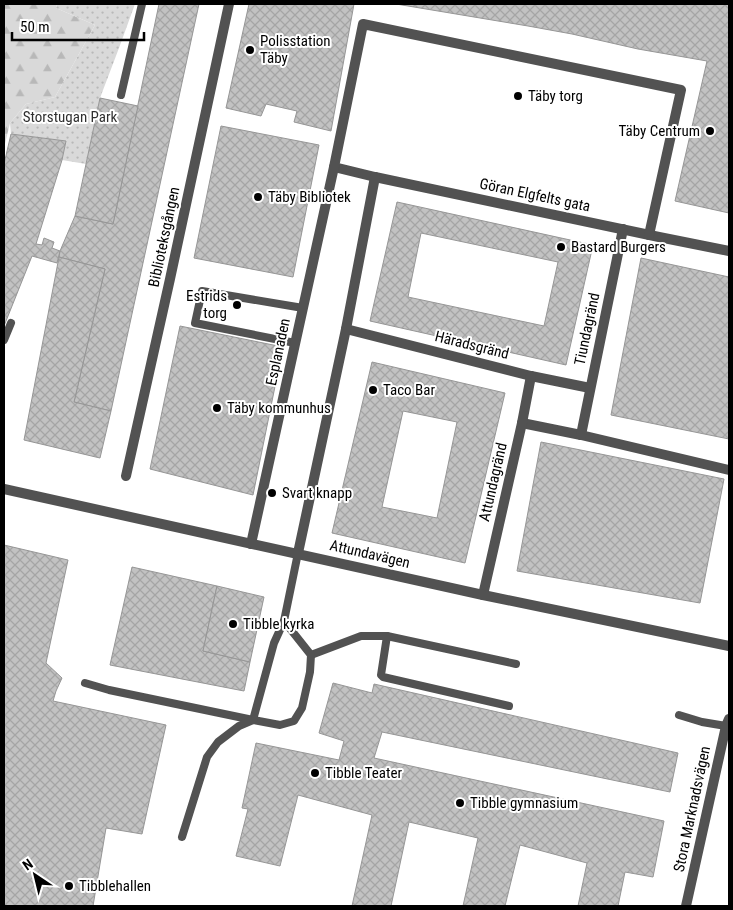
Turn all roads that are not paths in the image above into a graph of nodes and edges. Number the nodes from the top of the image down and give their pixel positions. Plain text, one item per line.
1 (142, 4) edge
2 (229, 4) edge
3 (121, 95) dead end
4 (334, 167) junction
5 (375, 177) junction
6 (623, 229) junction
7 (649, 235) junction
8 (729, 250) edge
9 (303, 308) junction
10 (11, 323) dead end
11 (346, 329) junction
12 (4, 340) edge
13 (295, 343) junction
14 (531, 376) junction
15 (590, 388) junction
16 (522, 423) junction
17 (581, 435) junction
18 (729, 470) edge
19 (126, 476) dead end
20 (4, 489) edge
21 (251, 544) junction
22 (298, 554) junction
23 (483, 595) junction
24 (284, 621) junction
25 (387, 636) junction
26 (729, 646) edge
27 (311, 655) junction
28 (516, 664) dead end
29 (84, 683) dead end
30 (509, 706) dead end
31 (679, 716) dead end
32 (253, 720) junction
33 (728, 722) edge
34 (182, 837) dead end
35 (686, 906) edge

1 - 3 lane
2 - 19 street, Biblioteksgången
4 - 5 street, Göran Elgfelts gata
4 - 7 street, Esplanaden
4 - 9 street, Esplanaden
5 - 6 street, Göran Elgfelts gata
5 - 11 street
6 - 7 street, Göran Elgfelts gata
6 - 15 street, Tiundagränd
7 - 8 street, Göran Elgfelts gata
9 - 13 street, Esplanaden
9 - 13 lane
10 - 12 lane
11 - 14 street, Häradsgränd
11 - 22 street
13 - 21 street, Esplanaden
14 - 15 street, Häradsgränd
14 - 16 street, Attundagränd
15 - 17 street, Tiundagränd
16 - 17 street
16 - 23 street, Attundagränd
17 - 18 street
20 - 21 street, Attundavägen
21 - 22 street, Attundavägen
22 - 23 street, Attundavägen
22 - 24 lane
23 - 26 street, Attundavägen
24 - 27 lane
24 - 32 lane
25 - 27 lane
25 - 28 lane
25 - 30 lane
27 - 32 lane
29 - 32 lane
31 - 33 lane
32 - 34 lane
33 - 35 street, Stora Marknadsvägen

